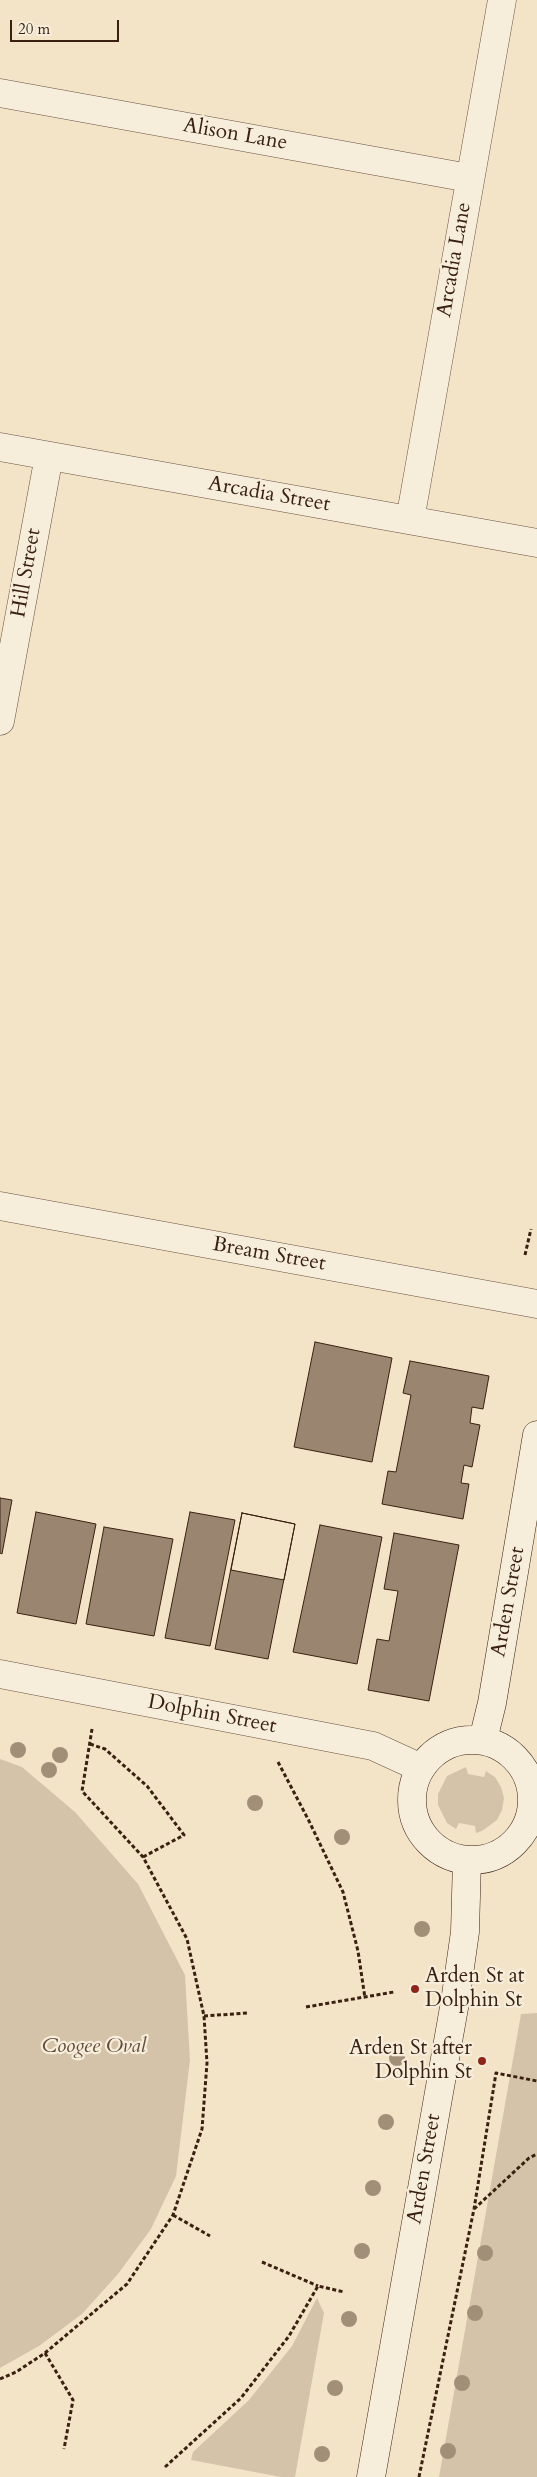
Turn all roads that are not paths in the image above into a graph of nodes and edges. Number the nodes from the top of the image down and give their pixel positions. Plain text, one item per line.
1 (502, 0) edge
2 (0, 93) edge
3 (469, 178) junction
4 (0, 447) edge
5 (48, 456) junction
6 (410, 520) junction
7 (537, 543) edge
8 (0, 721) edge
9 (0, 1206) edge
10 (537, 1304) edge
11 (537, 1435) edge
12 (0, 1674) edge
13 (483, 1740) junction
14 (421, 1768) junction
15 (535, 1807) edge
16 (467, 1860) junction
17 (371, 2477) edge

1 - 3 street, Arcadia Lane
2 - 3 street, Alison Lane
3 - 6 street, Arcadia Lane
4 - 5 street, Arcadia Street
5 - 6 street, Arcadia Street
5 - 8 street, Hill Street
6 - 7 street, Arcadia Street
9 - 10 street, Bream Street
11 - 13 street, Arden Street
12 - 14 street, Dolphin Street
13 - 14 street
13 - 15 street
14 - 16 street
15 - 16 street
16 - 17 street, Arden Street

